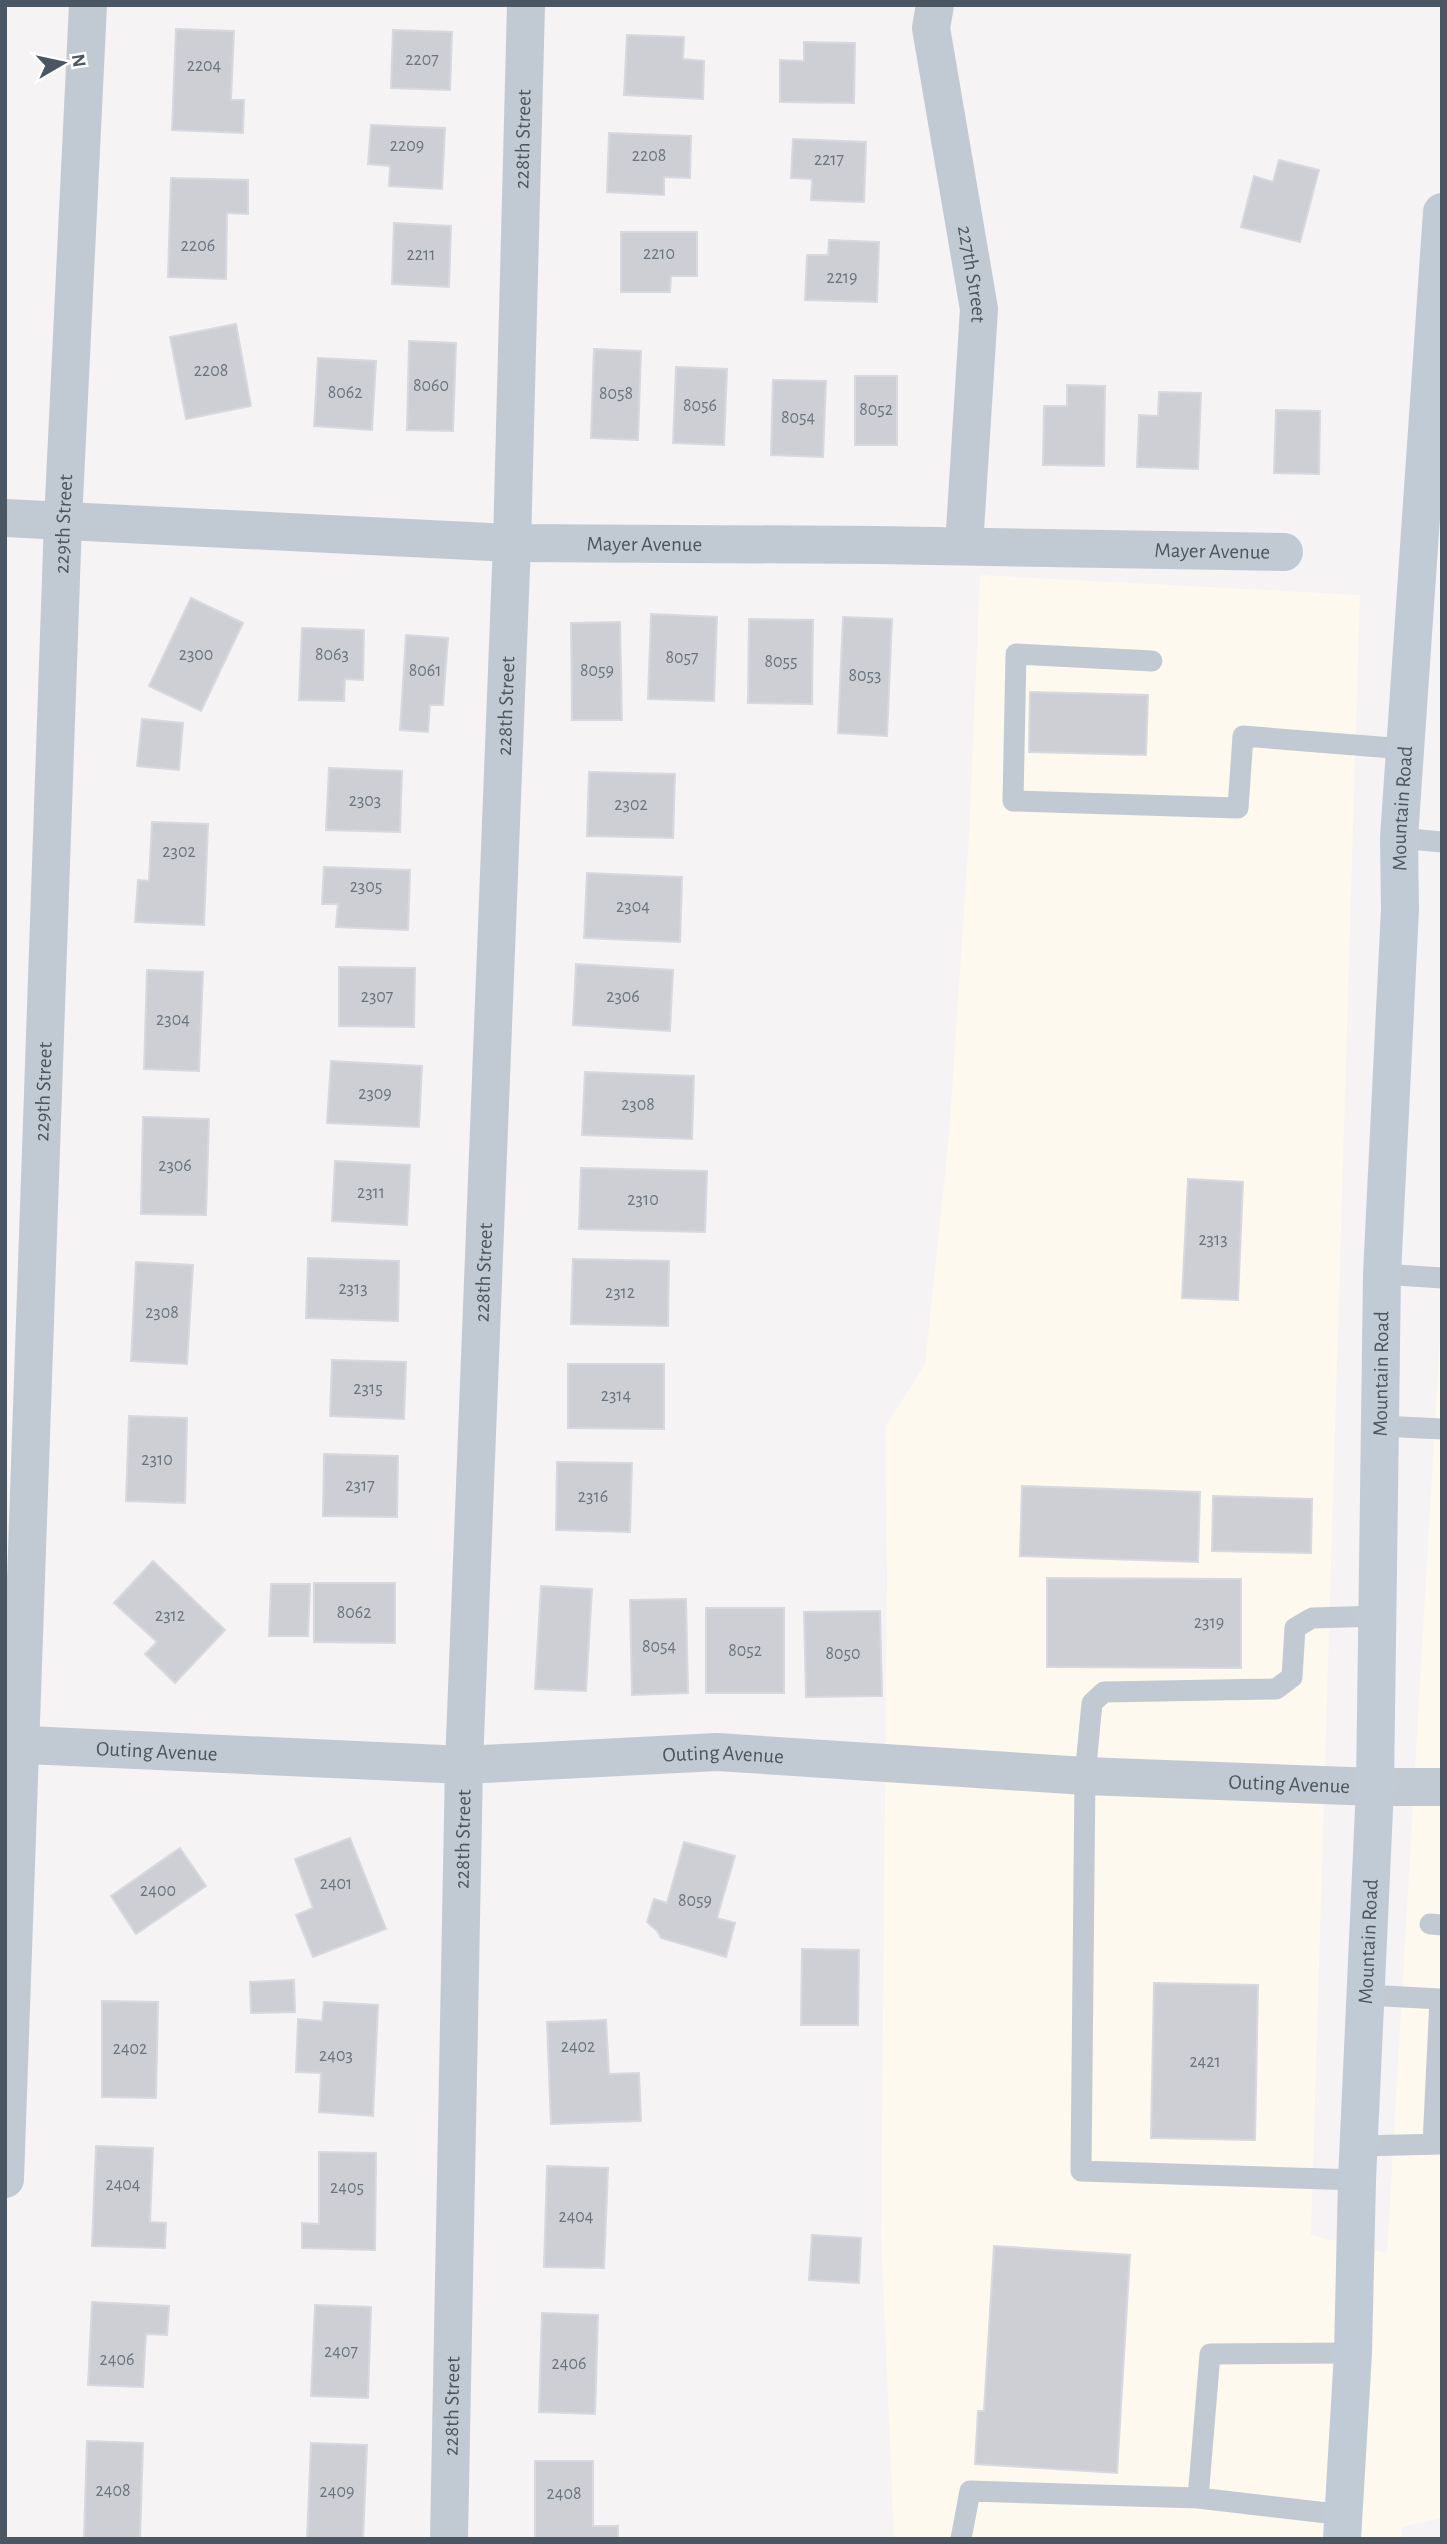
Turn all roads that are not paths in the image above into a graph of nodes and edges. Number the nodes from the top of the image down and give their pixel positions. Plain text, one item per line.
1 (88, 5) edge
2 (526, 5) edge
3 (935, 5) edge
4 (1442, 212) edge
5 (5, 518) edge
6 (63, 521) junction
7 (512, 543) junction
8 (964, 546) junction
9 (1284, 552) dead end
10 (1152, 661) dead end
11 (1405, 749) junction
12 (1399, 838) junction
13 (1442, 842) edge
14 (1382, 1274) junction
15 (1442, 1278) edge
16 (1380, 1426) junction
17 (1442, 1429) edge
18 (1379, 1616) junction
19 (13, 1744) edge
20 (464, 1765) junction
21 (1085, 1776) junction
22 (1375, 1787) junction
23 (1442, 1787) edge
24 (1366, 1995) junction
25 (1438, 2144) edge
26 (1358, 2163) junction
27 (5, 2179) edge
28 (1353, 2353) junction
29 (1198, 2498) junction
30 (1343, 2527) edge
31 (449, 2539) edge
32 (961, 2539) edge

1 - 6 street, 229th Street
2 - 7 street, 228th Street
3 - 8 street, 227th Street
4 - 11 main road, Mountain Road
5 - 6 street, Mayer Avenue
6 - 7 street, Mayer Avenue
6 - 19 street, 229th Street
7 - 8 street, Mayer Avenue
7 - 20 street, 228th Street
8 - 9 street, Mayer Avenue
10 - 11 lane
11 - 12 main road, Mountain Road
12 - 13 lane
12 - 14 main road, Mountain Road
14 - 15 lane
14 - 16 main road, Mountain Road
16 - 17 lane
16 - 18 main road, Mountain Road
18 - 21 lane
18 - 22 main road, Mountain Road
19 - 20 street, Outing Avenue
19 - 27 street, 229th Street
20 - 21 street, Outing Avenue
20 - 31 street, 228th Street
21 - 22 street, Outing Avenue
21 - 26 lane
22 - 23 street, Outing Avenue
22 - 24 main road, Mountain Road
24 - 25 lane
24 - 26 main road, Mountain Road
25 - 26 lane
26 - 28 main road, Mountain Road
28 - 29 lane
28 - 30 main road, Mountain Road
29 - 30 lane
29 - 32 lane

